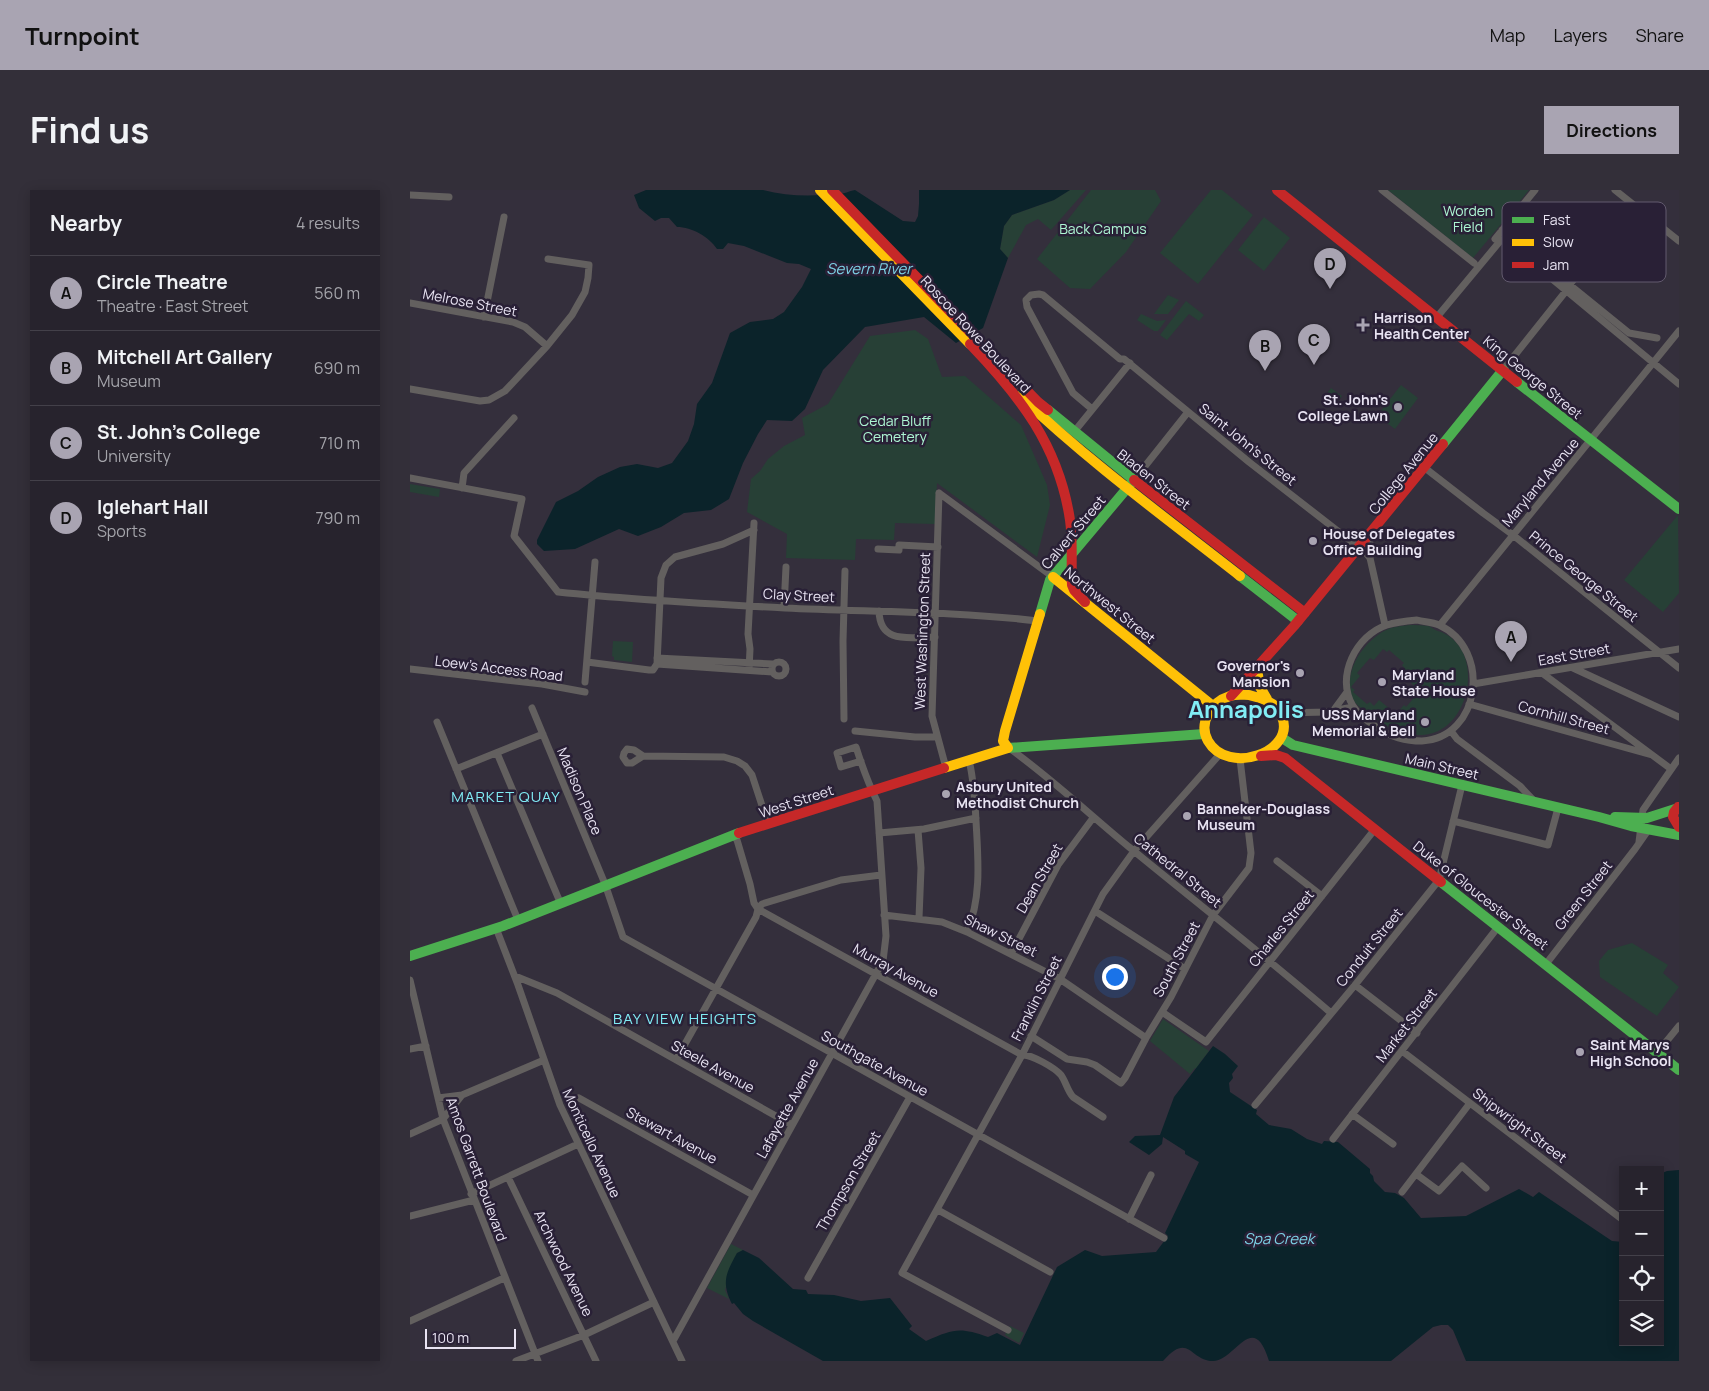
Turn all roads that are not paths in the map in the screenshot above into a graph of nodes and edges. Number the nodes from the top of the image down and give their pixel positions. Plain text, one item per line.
1 (820, 190) edge
2 (832, 190) edge
3 (1277, 190) edge
4 (1382, 190) edge
5 (1536, 190) edge
6 (1616, 190) edge
7 (410, 195) edge
8 (449, 197) dead end
9 (1526, 202) edge
10 (1631, 202) edge
11 (504, 217) dead end
12 (1502, 230) edge
13 (1666, 230) edge
14 (1498, 239) junction
15 (1502, 240) edge
16 (1679, 241) edge
17 (548, 259) dead end
18 (1474, 263) dead end
19 (1555, 282) edge
20 (1567, 282) edge
21 (1570, 284) joint
22 (1566, 291) junction
23 (410, 303) edge
24 (484, 316) junction
25 (1437, 317) junction
26 (1679, 331) edge
27 (1657, 338) dead end
28 (547, 346) junction
29 (991, 361) junction
30 (1127, 361) junction
31 (1654, 363) junction
32 (1503, 370) junction
33 (1007, 383) junction
34 (1679, 384) edge
35 (410, 389) edge
36 (1092, 409) junction
37 (1188, 412) junction
38 (514, 418) dead end
39 (1078, 427) dead end
40 (1591, 441) junction
41 (1425, 468) junction
42 (410, 478) edge
43 (1131, 484) junction
44 (462, 488) junction
45 (939, 493) joint
46 (1679, 509) edge
47 (1513, 534) junction
48 (1368, 536) junction
49 (938, 547) junction
50 (1358, 547) junction
51 (878, 549) dead end
52 (1072, 553) junction
53 (1370, 558) junction
54 (595, 562) dead end
55 (786, 567) dead end
56 (845, 571) dead end
57 (1053, 577) junction
58 (592, 596) junction
59 (660, 600) junction
60 (1085, 602) junction
61 (750, 605) junction
62 (784, 608) junction
63 (844, 610) junction
64 (879, 611) junction
65 (936, 612) junction
66 (1305, 613) junction
67 (1038, 621) junction
68 (1298, 622) junction
69 (1385, 625) junction
70 (1440, 625) junction
71 (935, 637) junction
72 (1679, 648) edge
73 (1659, 652) junction
74 (657, 661) junction
75 (587, 662) junction
76 (749, 667) junction
77 (773, 668) dead end
78 (1572, 668) junction
79 (1679, 668) edge
80 (410, 669) edge
81 (1257, 669) junction
82 (1542, 673) junction
83 (585, 682) dead end
84 (1473, 684) junction
85 (585, 692) dead end
86 (1347, 692) junction
87 (1231, 696) junction
88 (1267, 699) junction
89 (1469, 704) junction
90 (1214, 707) junction
91 (1353, 707) junction
92 (532, 708) dead end
93 (1333, 711) junction
94 (1283, 714) junction
95 (1679, 717) edge
96 (844, 719) dead end
97 (437, 722) dead end
98 (855, 731) dead end
99 (1450, 731) junction
100 (543, 734) junction
101 (1204, 734) junction
102 (937, 737) junction
103 (1282, 738) junction
104 (1008, 748) junction
105 (497, 753) junction
106 (1220, 754) junction
107 (1652, 755) junction
108 (643, 756) dead end
109 (1261, 756) junction
110 (1679, 758) edge
111 (1240, 759) junction
112 (970, 760) junction
113 (861, 761) dead end
114 (946, 768) junction
115 (1670, 769) junction
116 (456, 770) junction
117 (1462, 785) junction
118 (872, 791) junction
119 (1534, 802) junction
120 (1678, 807) edge
121 (1558, 808) junction
122 (976, 818) junction
123 (1094, 818) junction
124 (1454, 821) junction
125 (768, 824) junction
126 (1644, 825) junction
127 (1375, 829) junction
128 (918, 830) junction
129 (1678, 832) edge
130 (879, 833) junction
131 (734, 835) junction
132 (1134, 851) junction
133 (1277, 861) dead end
134 (881, 875) junction
135 (1439, 880) junction
136 (605, 884) junction
137 (1322, 896) junction
138 (560, 902) junction
139 (758, 909) junction
140 (1095, 911) junction
141 (884, 915) junction
142 (1213, 915) junction
143 (919, 918) junction
144 (518, 920) junction
145 (1498, 927) junction
146 (496, 928) junction
147 (967, 932) junction
148 (1011, 954) junction
149 (410, 956) edge
150 (1270, 961) junction
151 (1546, 964) junction
152 (1185, 969) junction
153 (876, 974) junction
154 (515, 976) junction
155 (1060, 979) junction
156 (410, 980) edge
157 (1355, 985) junction
158 (716, 989) junction
159 (1162, 1012) junction
160 (1331, 1013) junction
161 (1679, 1026) edge
162 (1417, 1033) junction
163 (1031, 1036) junction
164 (1146, 1038) junction
165 (426, 1046) junction
166 (410, 1050) edge
167 (1402, 1051) junction
168 (1657, 1053) junction
169 (832, 1054) junction
170 (1022, 1055) junction
171 (544, 1060) junction
172 (676, 1060) junction
173 (1679, 1070) edge
174 (462, 1095) junction
175 (910, 1097) junction
176 (438, 1098) junction
177 (579, 1098) dead end
178 (1470, 1103) junction
179 (1255, 1105) dead end
180 (1352, 1114) junction
181 (1102, 1117) dead end
182 (443, 1119) junction
183 (792, 1125) junction
184 (410, 1134) edge
185 (977, 1135) junction
186 (1334, 1139) dead end
187 (578, 1144) junction
188 (1393, 1144) dead end
189 (1416, 1174) junction
190 (1152, 1175) dead end
191 (508, 1177) junction
192 (1486, 1188) dead end
193 (1402, 1192) dead end
194 (753, 1195) junction
195 (472, 1197) junction
196 (938, 1210) junction
197 (410, 1216) edge
198 (1619, 1217) edge
199 (1129, 1219) junction
200 (1164, 1238) dead end
201 (1050, 1272) dead end
202 (504, 1278) junction
203 (808, 1278) dead end
204 (654, 1302) junction
205 (410, 1321) edge
206 (1008, 1330) dead end
207 (584, 1334) junction
208 (673, 1341) junction
209 (534, 1353) junction
210 (516, 1361) edge
211 (538, 1361) edge
212 (596, 1361) edge
213 (682, 1361) edge

1 - 29 main road, Roscoe Rowe Boulevard
2 - 29 main road, Roscoe Rowe Boulevard
3 - 25 main road, King George Street
4 - 18 street
5 - 9 street
6 - 10 street
7 - 8 street
11 - 24 street
12 - 14 street
13 - 16 street
14 - 15 street
14 - 25 street
17 - 28 street
19 - 22 street
20 - 21 street
21 - 27 street
22 - 31 street
22 - 32 street, College Avenue
23 - 24 street, Melrose Street
24 - 28 street, Melrose Street
25 - 32 main road, King George Street
26 - 31 street, Maryland Avenue
28 - 35 street
29 - 33 main road, Roscoe Rowe Boulevard
29 - 43 main road, Bladen Street
30 - 36 street
30 - 36 street, Saint John's Street
30 - 37 street, Saint John's Street
31 - 34 street
31 - 40 street, Maryland Avenue
32 - 40 main road, King George Street
32 - 41 main road, College Avenue
33 - 43 main road, Bladen Street
33 - 52 main road, Roscoe Rowe Boulevard
36 - 39 street
37 - 43 street, Calvert Street
37 - 50 street, Saint John's Street
38 - 44 street
40 - 46 main road, King George Street
40 - 47 street, Maryland Avenue
41 - 47 street, Prince George Street
41 - 48 main road, College Avenue
42 - 44 street
43 - 52 main road, Calvert Street
43 - 66 main road, Bladen Street
43 - 68 main road, Bladen Street
44 - 58 street, Clay Street
45 - 49 street, West Washington Street
45 - 57 street, Northwest Street
47 - 70 street, Maryland Avenue
47 - 73 street, Prince George Street
48 - 50 main road, College Avenue
48 - 53 street
49 - 51 street
49 - 65 street, West Washington Street
50 - 53 street, Saint John's Street
50 - 66 main road, College Avenue
52 - 57 main road, Calvert Street
52 - 60 main road, Roscoe Rowe Boulevard
53 - 69 street
54 - 58 street
55 - 62 street
56 - 63 street
57 - 60 main road, Northwest Street
57 - 67 main road, Calvert Street
58 - 59 street, Clay Street
58 - 75 street
59 - 61 street, Clay Street
59 - 61 street
59 - 74 street
60 - 90 main road, Northwest Street
61 - 62 street, Clay Street
61 - 76 street
62 - 63 street, Clay Street
63 - 64 street, Clay Street
63 - 96 street
64 - 65 street, Clay Street
64 - 71 street
65 - 67 street, Clay Street
65 - 71 street, West Washington Street
66 - 68 main road, College Avenue
67 - 104 main road, Calvert Street
68 - 81 main road, College Avenue
69 - 70 street
69 - 86 street
70 - 84 street
71 - 102 street, West Washington Street
72 - 73 street, East Street
73 - 78 street, East Street
73 - 79 street, Prince George Street
74 - 75 street
74 - 76 street
75 - 83 street
76 - 77 street
78 - 82 street, East Street
78 - 95 street
80 - 85 street, Loew's Access Road
81 - 87 main road, College Avenue
81 - 88 main road
82 - 84 street, East Street
82 - 107 street
84 - 89 street
86 - 91 street
86 - 93 street
87 - 88 main road
87 - 90 main road
88 - 94 main road
89 - 99 street
89 - 107 street, Cornhill Street
90 - 101 main road
91 - 93 street
91 - 99 street
92 - 100 street, Madison Place
93 - 94 street
94 - 103 main road
97 - 116 street
98 - 102 street
99 - 119 street
100 - 105 street
100 - 136 street, Madison Place
101 - 104 main road, West Street
101 - 106 main road
102 - 114 street, West Washington Street
103 - 109 main road
103 - 117 main road, Main Street
104 - 112 main road, West Street
104 - 123 street, Cathedral Street
105 - 116 street
105 - 138 street
106 - 111 main road
106 - 132 street, Franklin Street
107 - 115 street
108 - 125 street
109 - 111 main road
109 - 127 main road, Duke of Gloucester Street
110 - 115 street, Green Street
111 - 142 street, South Street
112 - 114 main road, West Street
112 - 122 street
113 - 118 street, Lafayette Avenue
114 - 118 main road, West Street
115 - 126 street, Green Street
116 - 144 street
117 - 119 main road, Main Street
117 - 124 street, Conduit Street
118 - 125 main road, West Street
118 - 130 street, Lafayette Avenue
119 - 121 main road, Main Street
120 - 126 main road, Main Street
120 - 129 main road
121 - 124 street
121 - 126 main road, Main Street
122 - 128 street
122 - 147 street
123 - 132 street, Cathedral Street
123 - 148 street, Dean Street
124 - 135 street, Conduit Street
125 - 131 main road, West Street
126 - 129 main road, Main Street
126 - 151 street, Green Street
127 - 135 main road, Duke of Gloucester Street
127 - 137 street, Charles Street
128 - 130 street
128 - 143 street
130 - 134 street, Lafayette Avenue
131 - 136 main road, West Street
131 - 139 street
132 - 140 street, Franklin Street
132 - 142 street, Cathedral Street
133 - 137 street
134 - 139 street
134 - 141 street, Lafayette Avenue
135 - 145 main road, Duke of Gloucester Street
135 - 157 street, Conduit Street
136 - 138 main road, West Street
136 - 158 street, Southgate Avenue
137 - 150 street, Charles Street
138 - 144 main road, West Street
139 - 153 street, Murray Avenue
139 - 158 street
140 - 152 street
140 - 155 street, Franklin Street
141 - 143 street, Shaw Street
141 - 153 street, Lafayette Avenue
142 - 150 street, Cathedral Street
142 - 152 street, South Street
143 - 147 street, Shaw Street
144 - 146 main road, West Street
145 - 151 main road, Duke of Gloucester Street
145 - 162 street, Market Street
146 - 149 main road, West Street
146 - 154 street, Monticello Avenue
147 - 148 street, Shaw Street
148 - 155 street, Shaw Street
150 - 159 street, Charles Street
150 - 160 street, Cathedral Street
151 - 168 main road, Duke of Gloucester Street
152 - 159 street, South Street
153 - 169 street, Lafayette Avenue
153 - 170 street, Murray Avenue
154 - 171 street, Monticello Avenue
154 - 172 street, Steele Avenue
155 - 163 street, Franklin Street
155 - 164 street, Shaw Street
156 - 165 street, Amos Garrett Boulevard
157 - 160 street, Conduit Street
157 - 162 street
158 - 169 street, Southgate Avenue
158 - 172 street
159 - 164 street, South Street
160 - 179 street, Conduit Street
161 - 168 street
162 - 167 street, Market Street
163 - 164 street, South Street
163 - 170 street, Franklin Street
165 - 166 street
165 - 176 street, Amos Garrett Boulevard
167 - 178 street, Shipwright Street
167 - 180 street, Market Street
168 - 173 main road, Duke of Gloucester Street
169 - 175 street, Southgate Avenue
169 - 183 street, Lafayette Avenue
170 - 181 street, Murray Avenue
170 - 185 street, Franklin Street
171 - 174 street
171 - 187 street, Monticello Avenue
172 - 183 street, Steele Avenue
174 - 176 street
174 - 182 street
175 - 185 street, Southgate Avenue
175 - 203 street, Thompson Street
176 - 182 street, Amos Garrett Boulevard
177 - 194 street, Stewart Avenue
178 - 189 street
178 - 198 street, Shipwright Street
180 - 186 street, Market Street
180 - 188 street
182 - 184 street
182 - 195 street, Amos Garrett Boulevard
183 - 194 street, Lafayette Avenue
185 - 196 street, Franklin Street
185 - 199 street, Southgate Avenue
187 - 191 street
187 - 204 street, Monticello Avenue
189 - 192 street
189 - 193 street
190 - 199 street
191 - 195 street
191 - 207 street, Archwood Avenue
194 - 208 street, Lafayette Avenue
195 - 197 street
195 - 202 street, Amos Garrett Boulevard
196 - 201 street
196 - 206 street, Franklin Street
199 - 200 street, Southgate Avenue
202 - 205 street
202 - 209 street, Amos Garrett Boulevard
204 - 207 street
204 - 208 street, Monticello Avenue
207 - 209 street
207 - 212 street, Archwood Avenue
208 - 213 street, Monticello Avenue
209 - 210 street
209 - 211 street, Amos Garrett Boulevard

